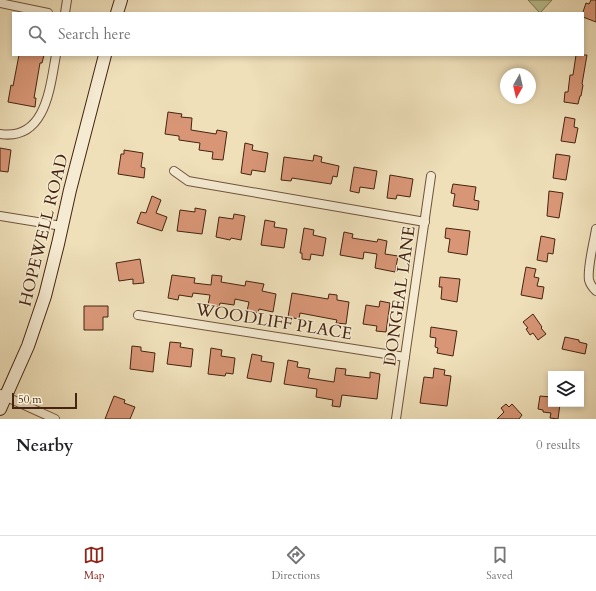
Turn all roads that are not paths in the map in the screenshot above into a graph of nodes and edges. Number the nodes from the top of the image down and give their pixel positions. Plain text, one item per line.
1 (67, 0) edge
2 (120, 0) edge
3 (0, 3) edge
4 (43, 12) edge
5 (65, 12) edge
6 (117, 12) edge
7 (56, 56) edge
8 (105, 56) edge
9 (0, 134) edge
10 (174, 171) dead end
11 (432, 176) dead end
12 (0, 216) edge
13 (425, 222) junction
14 (62, 226) junction
15 (596, 229) edge
16 (594, 289) edge
17 (138, 315) dead end
18 (405, 357) junction
19 (3, 395) edge
20 (0, 409) edge
21 (55, 419) edge
22 (396, 419) edge

1 - 5 street
2 - 6 street
3 - 4 street
7 - 9 street
8 - 14 street, HOPEWELL ROAD
10 - 13 street
11 - 13 street, DONGEAL LANE
12 - 14 street
13 - 18 street, DONGEAL LANE
14 - 19 street, HOPEWELL ROAD
15 - 16 street
17 - 18 street, WOODLIFF PLACE
18 - 22 street, DONGEAL LANE
19 - 20 street, HOPEWELL ROAD
19 - 21 street

